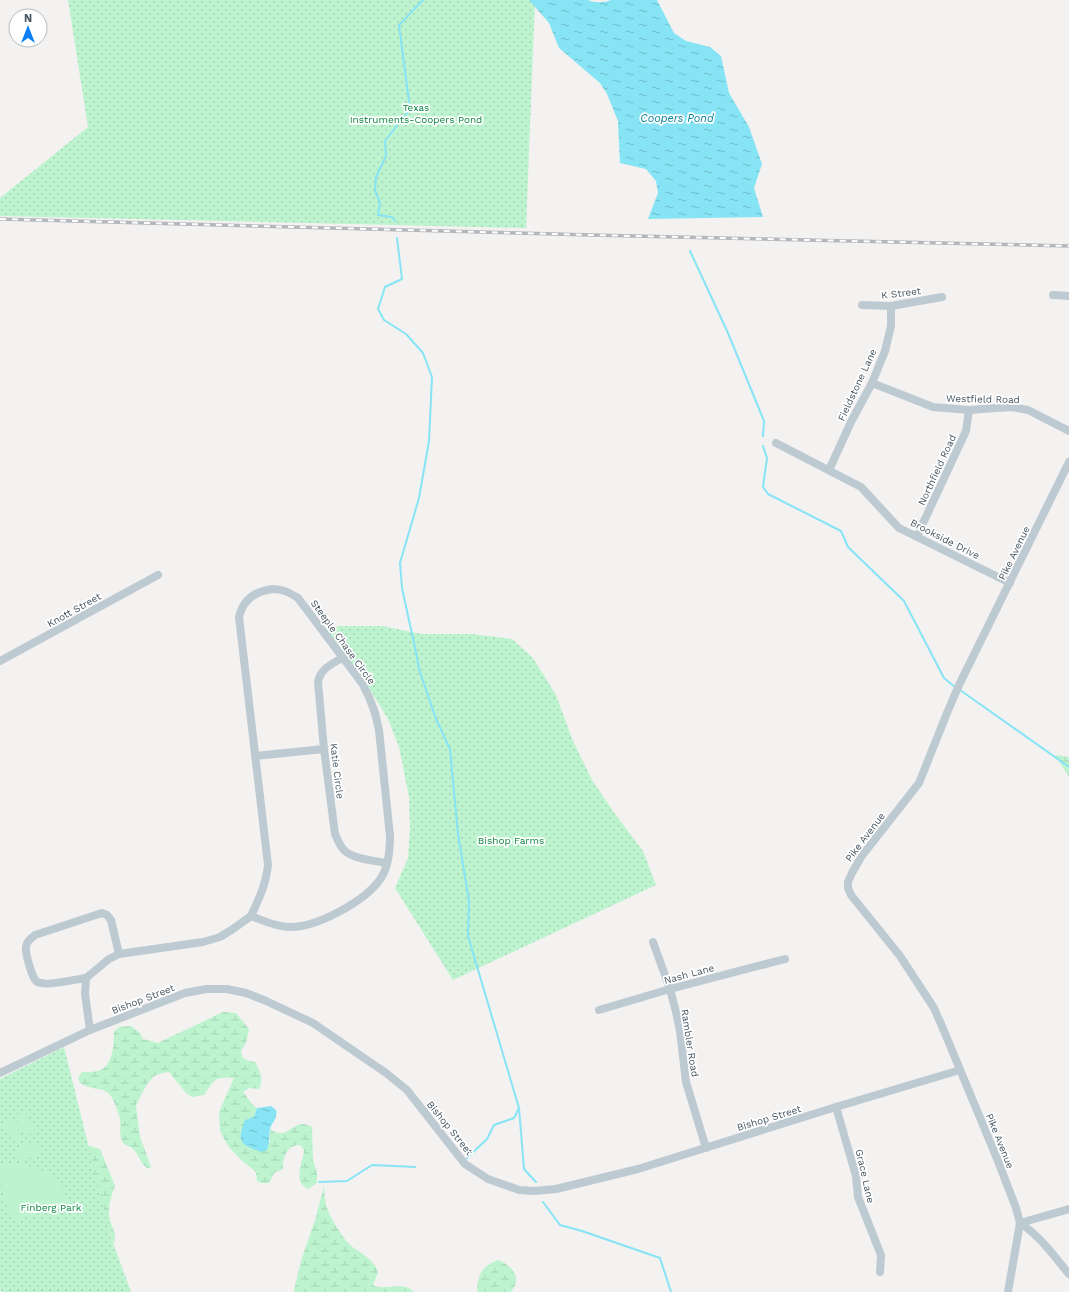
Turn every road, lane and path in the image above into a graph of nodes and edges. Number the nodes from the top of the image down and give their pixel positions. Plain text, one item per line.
1 (1053, 295) dead end
2 (1069, 296) edge
3 (942, 297) dead end
4 (862, 306) dead end
5 (890, 306) junction
6 (872, 382) junction
7 (969, 410) junction
8 (1069, 431) edge
9 (776, 443) dead end
10 (1069, 462) edge
11 (829, 470) junction
12 (917, 536) junction
13 (158, 575) dead end
14 (1010, 583) junction
15 (342, 658) junction
16 (0, 662) edge
17 (324, 749) junction
18 (255, 756) junction
19 (387, 863) junction
20 (250, 916) junction
21 (653, 942) dead end
22 (119, 954) junction
23 (785, 959) dead end
24 (86, 978) junction
25 (670, 989) junction
26 (599, 1010) dead end
27 (90, 1030) junction
28 (960, 1070) junction
29 (0, 1073) edge
30 (836, 1107) junction
31 (706, 1148) junction
32 (1069, 1209) edge
33 (1020, 1223) junction
34 (880, 1272) dead end
35 (1069, 1274) edge
36 (1008, 1292) edge

1 - 2 street
3 - 5 street, K Street
4 - 5 street, K Street
5 - 6 street, Fieldstone Lane
6 - 7 street, Westfield Road
6 - 11 street, Fieldstone Lane
7 - 8 street, Westfield Road
7 - 12 street, Northfield Road
9 - 11 street, Brookside Drive
10 - 14 street, Pike Avenue
11 - 12 street, Brookside Drive
12 - 14 street, Brookside Drive
13 - 16 street, Knott Street
14 - 28 street, Pike Avenue
15 - 17 street, Katie Circle
15 - 18 street, Steeple Chase Circle
15 - 19 street, Steeple Chase Circle
17 - 18 street
17 - 19 street, Katie Circle
18 - 20 street, Steeple Chase Circle
19 - 20 street, Steeple Chase Circle
20 - 22 street, Steeple Chase Circle
21 - 25 street, Rambler Road
22 - 24 street, Steeple Chase Circle
22 - 24 street
23 - 25 street, Nash Lane
24 - 27 street
25 - 26 street, Nash Lane
25 - 31 street, Rambler Road
27 - 29 street, Bishop Street
27 - 31 street, Bishop Street
28 - 30 street, Bishop Street
28 - 33 street, Pike Avenue
30 - 31 street, Bishop Street
30 - 34 street, Grace Lane
32 - 33 street
33 - 35 street
33 - 36 street, Pike Avenue

